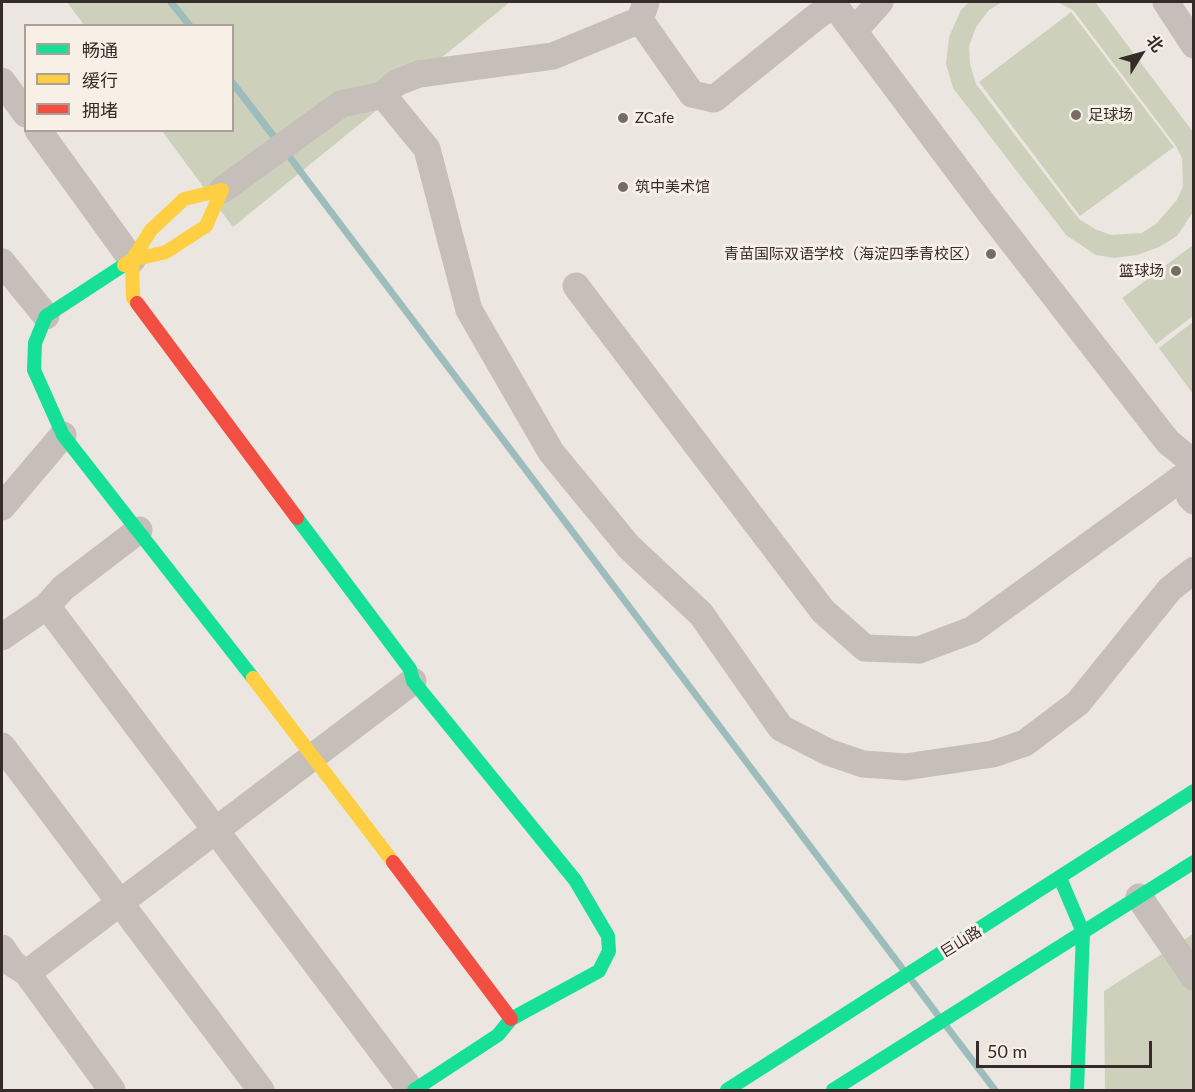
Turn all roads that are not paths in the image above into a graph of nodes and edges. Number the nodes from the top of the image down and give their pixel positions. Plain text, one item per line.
1 (880, 2) edge
2 (1166, 2) edge
3 (833, 3) edge
4 (643, 11) edge
5 (854, 31) junction
6 (1194, 45) edge
7 (2, 81) edge
8 (382, 95) junction
9 (24, 111) edge
10 (39, 132) edge
11 (222, 190) junction
12 (132, 260) junction
13 (2, 262) edge
14 (576, 286) dead end
15 (46, 316) junction
16 (63, 435) junction
17 (1194, 463) edge
18 (1194, 469) edge
19 (1194, 482) edge
20 (1194, 501) edge
21 (2, 507) edge
22 (139, 530) junction
23 (1194, 570) edge
24 (46, 606) junction
25 (2, 638) edge
26 (413, 681) junction
27 (2, 746) edge
28 (314, 757) junction
29 (1194, 791) edge
30 (215, 830) junction
31 (1194, 862) edge
32 (1060, 878) junction
33 (1139, 897) junction
34 (120, 903) junction
35 (1083, 932) junction
36 (2, 948) edge
37 (27, 974) junction
38 (1194, 977) edge
39 (512, 1019) junction
40 (112, 1090) edge
41 (261, 1090) edge
42 (413, 1090) edge
43 (727, 1090) edge
44 (833, 1090) edge
45 (1077, 1090) edge

1 - 5 street
2 - 6 street
3 - 4 street
3 - 5 street
4 - 8 street
5 - 17 street
7 - 9 street
8 - 11 street
8 - 23 street
10 - 12 street
11 - 12 street
11 - 12 street
12 - 15 street
12 - 26 street
13 - 15 street
14 - 18 street
15 - 16 street
16 - 21 street
16 - 22 street
19 - 20 street
22 - 24 street
22 - 28 street
24 - 25 street
24 - 30 street
26 - 28 street
26 - 39 street
27 - 34 street
28 - 30 street
28 - 39 street
29 - 32 street, 巨山路
30 - 34 street
30 - 42 street
31 - 33 street
32 - 35 street
32 - 43 street, 巨山路
33 - 35 street
33 - 38 street
34 - 37 street
34 - 41 street
35 - 44 street
35 - 45 street
36 - 37 street
37 - 40 street
39 - 42 street

